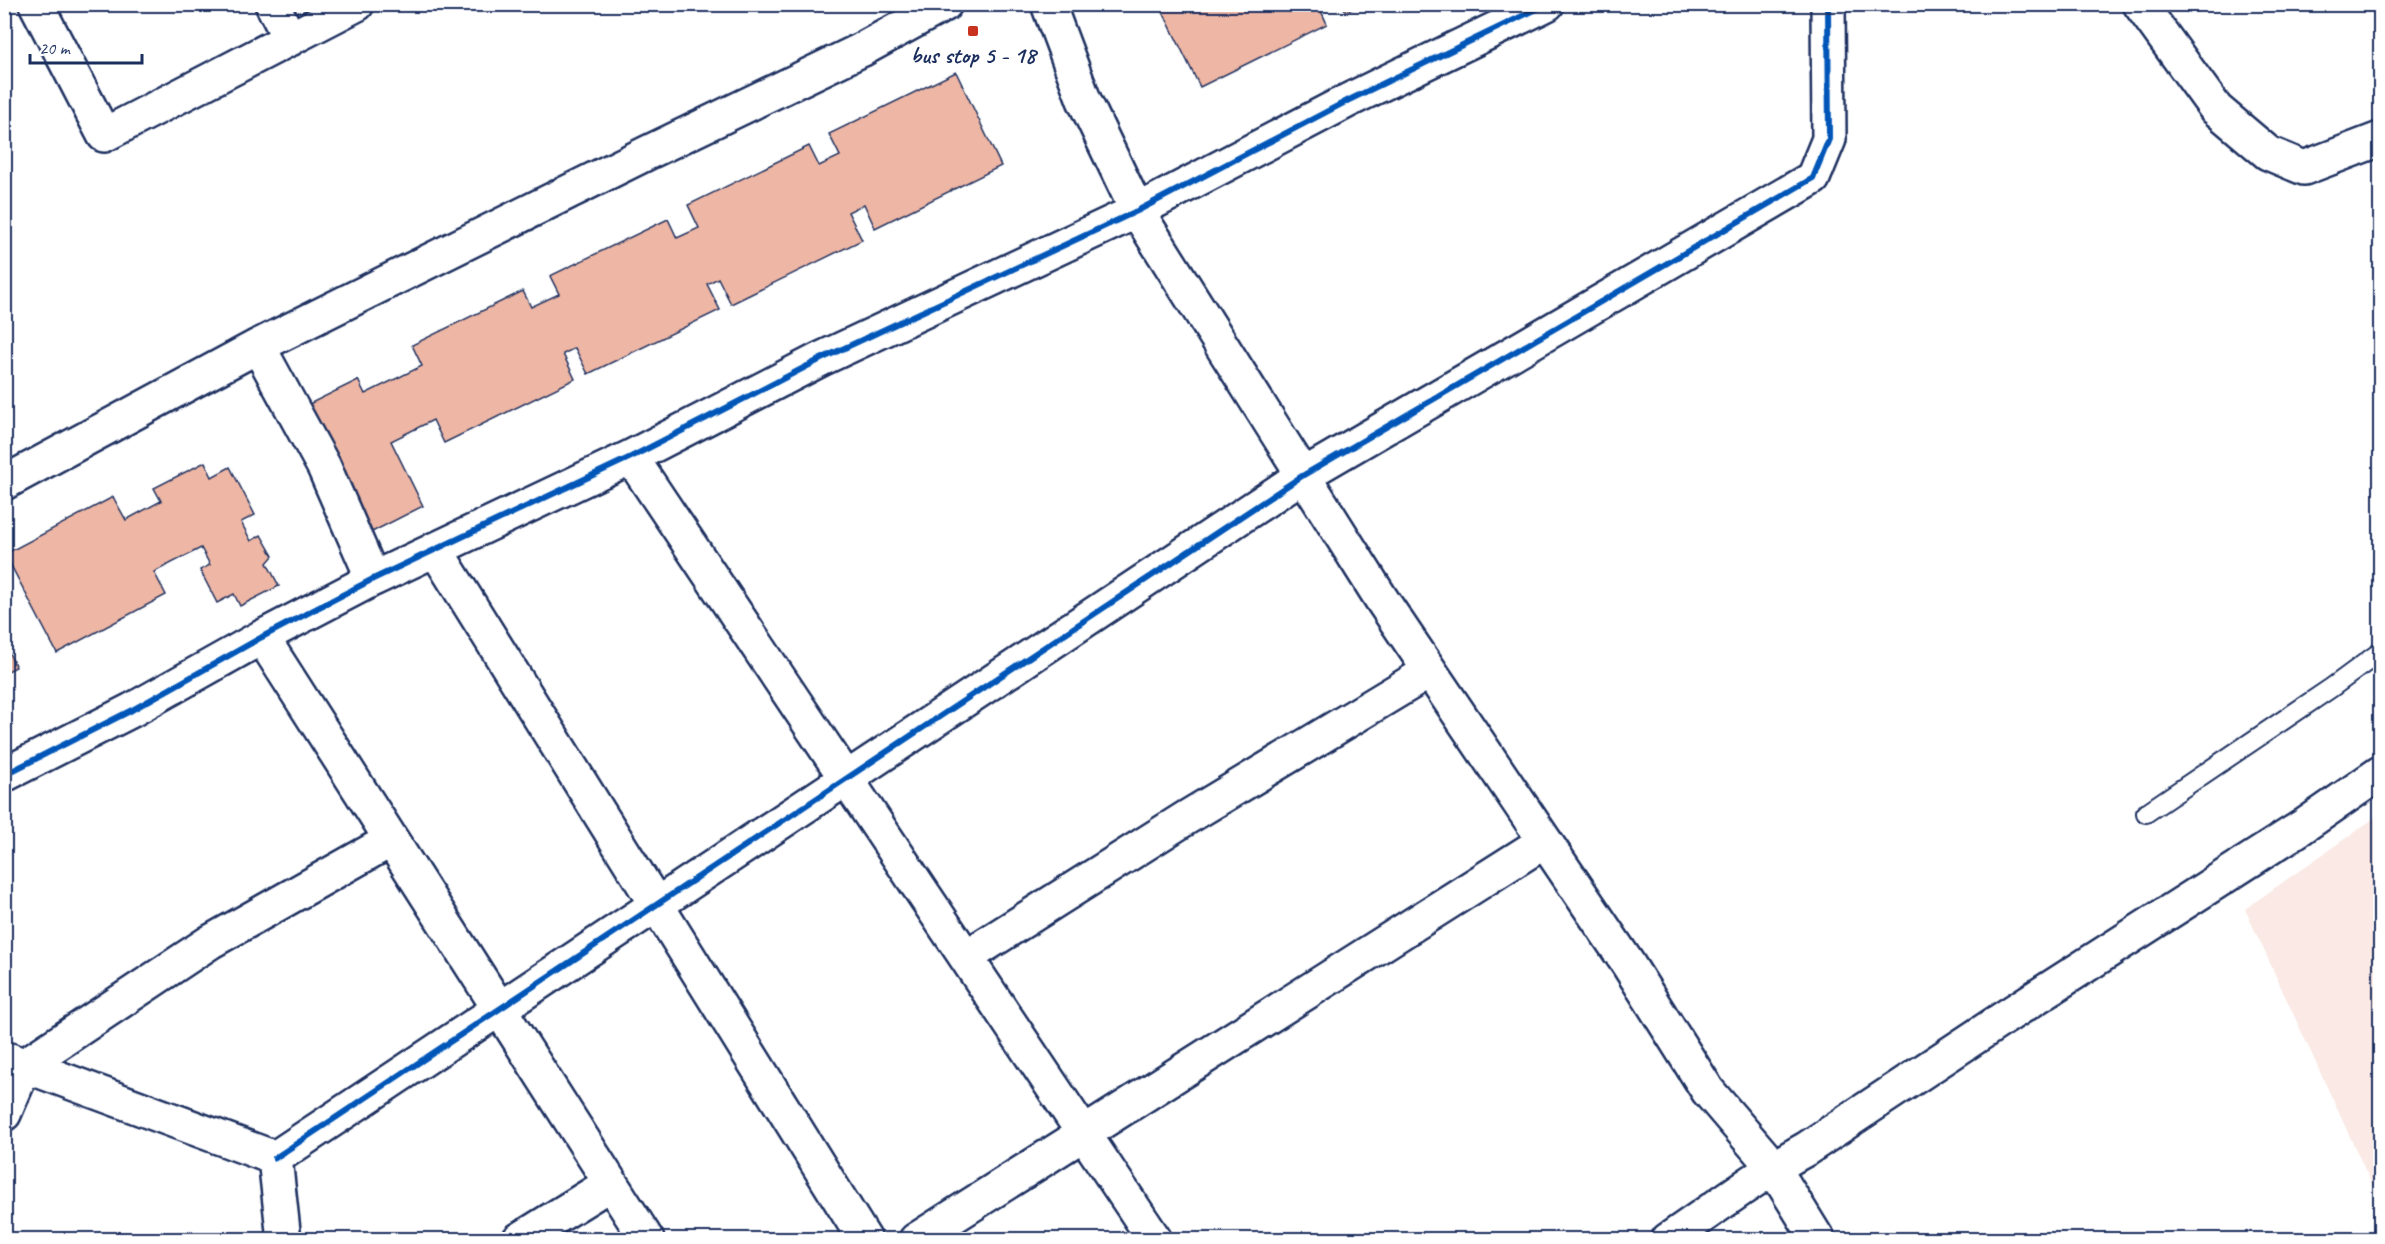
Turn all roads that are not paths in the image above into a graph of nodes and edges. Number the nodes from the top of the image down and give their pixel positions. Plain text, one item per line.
1 (36, 4) edge
2 (272, 4) edge
3 (357, 4) edge
4 (945, 4) edge
5 (1048, 4) edge
6 (1547, 4) edge
7 (1828, 4) edge
8 (2140, 4) edge
9 (290, 39) junction
10 (2380, 139) edge
11 (1137, 211) junction
12 (258, 346) junction
13 (631, 457) junction
14 (1302, 476) junction
15 (4, 483) edge
16 (435, 549) junction
17 (373, 579) junction
18 (262, 637) junction
19 (2380, 652) edge
20 (1430, 671) junction
21 (2380, 773) edge
22 (4, 775) edge
23 (846, 779) junction
24 (2146, 813) dead end
25 (391, 840) junction
26 (1545, 841) junction
27 (657, 905) junction
28 (966, 957) junction
29 (500, 1009) junction
30 (15, 1062) edge
31 (4, 1114) edge
32 (1084, 1134) junction
33 (275, 1158) junction
34 (1773, 1167) junction
35 (611, 1183) junction
36 (284, 1239) edge
37 (519, 1239) edge
38 (647, 1239) edge
39 (865, 1239) edge
40 (916, 1239) edge
41 (1155, 1239) edge
42 (1668, 1239) edge
43 (1818, 1239) edge

1 - 9 street
2 - 9 street
3 - 9 street
4 - 12 street
5 - 11 street
6 - 11 street
7 - 14 street
8 - 10 street
11 - 13 street
11 - 14 street
12 - 15 street
12 - 17 street
13 - 16 street
13 - 23 street
14 - 20 street
14 - 23 street
16 - 17 street
16 - 27 street
17 - 18 street
18 - 22 street
18 - 25 street
19 - 24 lane
20 - 26 street
20 - 28 street
21 - 34 street
23 - 27 street
23 - 28 street
25 - 29 street
25 - 30 street
26 - 32 street
26 - 34 street
27 - 29 street
27 - 39 street
28 - 32 street
29 - 33 street
29 - 35 street
30 - 31 street
30 - 33 street
32 - 40 street
32 - 41 street
33 - 36 street
34 - 42 street
34 - 43 street
35 - 37 street
35 - 38 street

